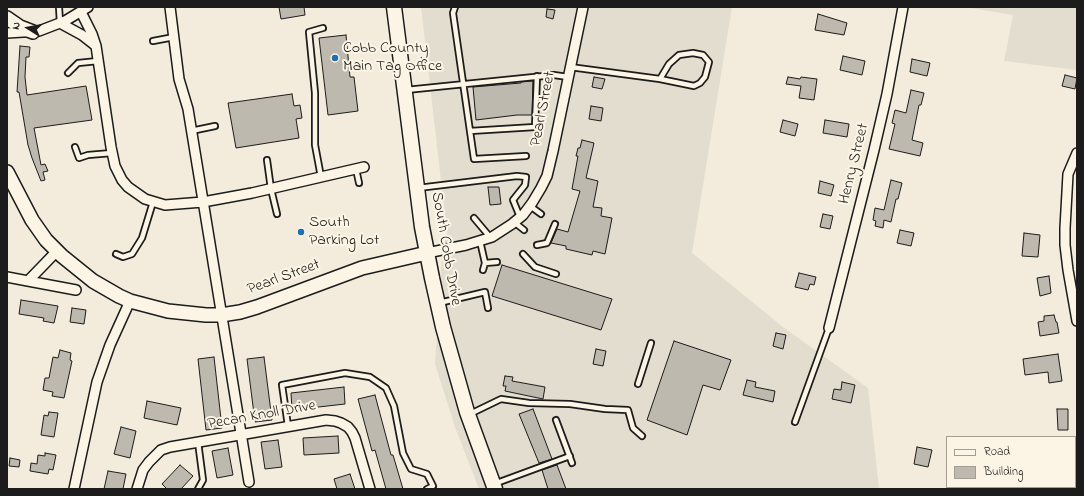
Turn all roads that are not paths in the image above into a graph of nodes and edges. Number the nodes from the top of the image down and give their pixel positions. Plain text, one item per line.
1 (59, 7) edge
2 (170, 7) edge
3 (394, 7) edge
4 (454, 7) edge
5 (583, 7) edge
6 (903, 7) edge
7 (84, 10) edge
8 (7, 18) edge
9 (60, 23) junction
10 (323, 28) dead end
11 (34, 32) junction
12 (7, 33) edge
13 (174, 37) junction
14 (153, 40) dead end
15 (96, 46) junction
16 (98, 61) junction
17 (570, 67) junction
18 (68, 73) dead end
19 (537, 76) junction
20 (568, 77) junction
21 (660, 80) junction
22 (463, 83) junction
23 (405, 90) junction
24 (215, 126) dead end
25 (191, 131) junction
26 (470, 131) junction
27 (75, 147) dead end
28 (1077, 152) edge
29 (112, 153) junction
30 (526, 156) dead end
31 (267, 160) dead end
32 (360, 168) joint
33 (7, 172) edge
34 (320, 177) junction
35 (359, 183) dead end
36 (417, 188) junction
37 (271, 189) junction
38 (153, 202) junction
39 (203, 202) junction
40 (530, 206) junction
41 (277, 214) dead end
42 (541, 214) dead end
43 (474, 218) dead end
44 (517, 219) junction
45 (555, 224) dead end
46 (524, 230) dead end
47 (490, 237) junction
48 (480, 241) junction
49 (537, 244) dead end
50 (57, 251) junction
51 (427, 253) junction
52 (116, 254) dead end
53 (522, 254) dead end
54 (497, 262) dead end
55 (486, 263) junction
56 (483, 270) dead end
57 (556, 274) dead end
58 (7, 276) edge
59 (28, 281) junction
60 (76, 290) dead end
61 (130, 302) junction
62 (437, 303) junction
63 (488, 308) dead end
64 (222, 315) junction
65 (1077, 321) edge
66 (829, 328) joint
67 (651, 343) dead end
68 (638, 384) dead end
69 (468, 415) junction
70 (556, 420) dead end
71 (795, 422) dead end
72 (288, 426) junction
73 (242, 434) junction
74 (642, 436) dead end
75 (198, 442) junction
76 (570, 456) junction
77 (572, 463) dead end
78 (249, 482) dead end
79 (494, 487) edge
80 (74, 489) edge
81 (138, 489) edge
82 (198, 489) edge
83 (370, 489) edge
84 (427, 489) edge

1 - 9 lane
2 - 13 street
3 - 23 main road, South Cobb Drive
4 - 22 lane
5 - 17 street, Pearl Street
6 - 66 street, Henry Street
7 - 9 street
7 - 15 street
8 - 11 street
9 - 11 street
9 - 15 street
10 - 34 lane
11 - 12 street
13 - 14 lane
13 - 25 street
15 - 16 street
16 - 18 lane
16 - 29 street
17 - 20 street, Pearl Street
17 - 21 lane
19 - 20 lane
19 - 22 lane
19 - 26 lane
20 - 40 street, Pearl Street
21 - 21 lane
22 - 23 lane
22 - 26 lane
23 - 36 main road, South Cobb Drive
24 - 25 lane
25 - 39 street
26 - 30 lane
27 - 29 lane
28 - 65 street
29 - 38 street
31 - 37 lane
32 - 34 street
32 - 35 lane
33 - 50 street, Pearl Street
34 - 37 street
36 - 44 lane
36 - 51 main road, South Cobb Drive
37 - 39 street
37 - 41 lane
38 - 39 street
38 - 52 lane
39 - 64 street
40 - 42 lane
40 - 44 street, Pearl Street
43 - 47 lane
44 - 46 lane
44 - 47 street, Pearl Street
45 - 49 lane
47 - 48 street, Pearl Street
48 - 51 street, Pearl Street
48 - 55 lane
50 - 59 street
50 - 61 street, Pearl Street
51 - 62 main road, South Cobb Drive
51 - 64 street, Pearl Street
53 - 57 lane
54 - 55 lane
55 - 56 lane
58 - 59 street
59 - 60 street
61 - 64 street, Pearl Street
61 - 80 street
62 - 63 lane
62 - 69 main road, South Cobb Drive
64 - 73 street
66 - 71 lane
67 - 68 lane
69 - 74 lane
69 - 79 main road, South Cobb Drive
70 - 76 lane
72 - 73 street, Pecan Knoll Drive
72 - 83 street, Pecan Knoll Drive
72 - 84 lane
73 - 75 street, Pecan Knoll Drive
73 - 78 street
75 - 81 street, Pecan Knoll Drive
75 - 82 lane
76 - 77 lane
76 - 79 lane

